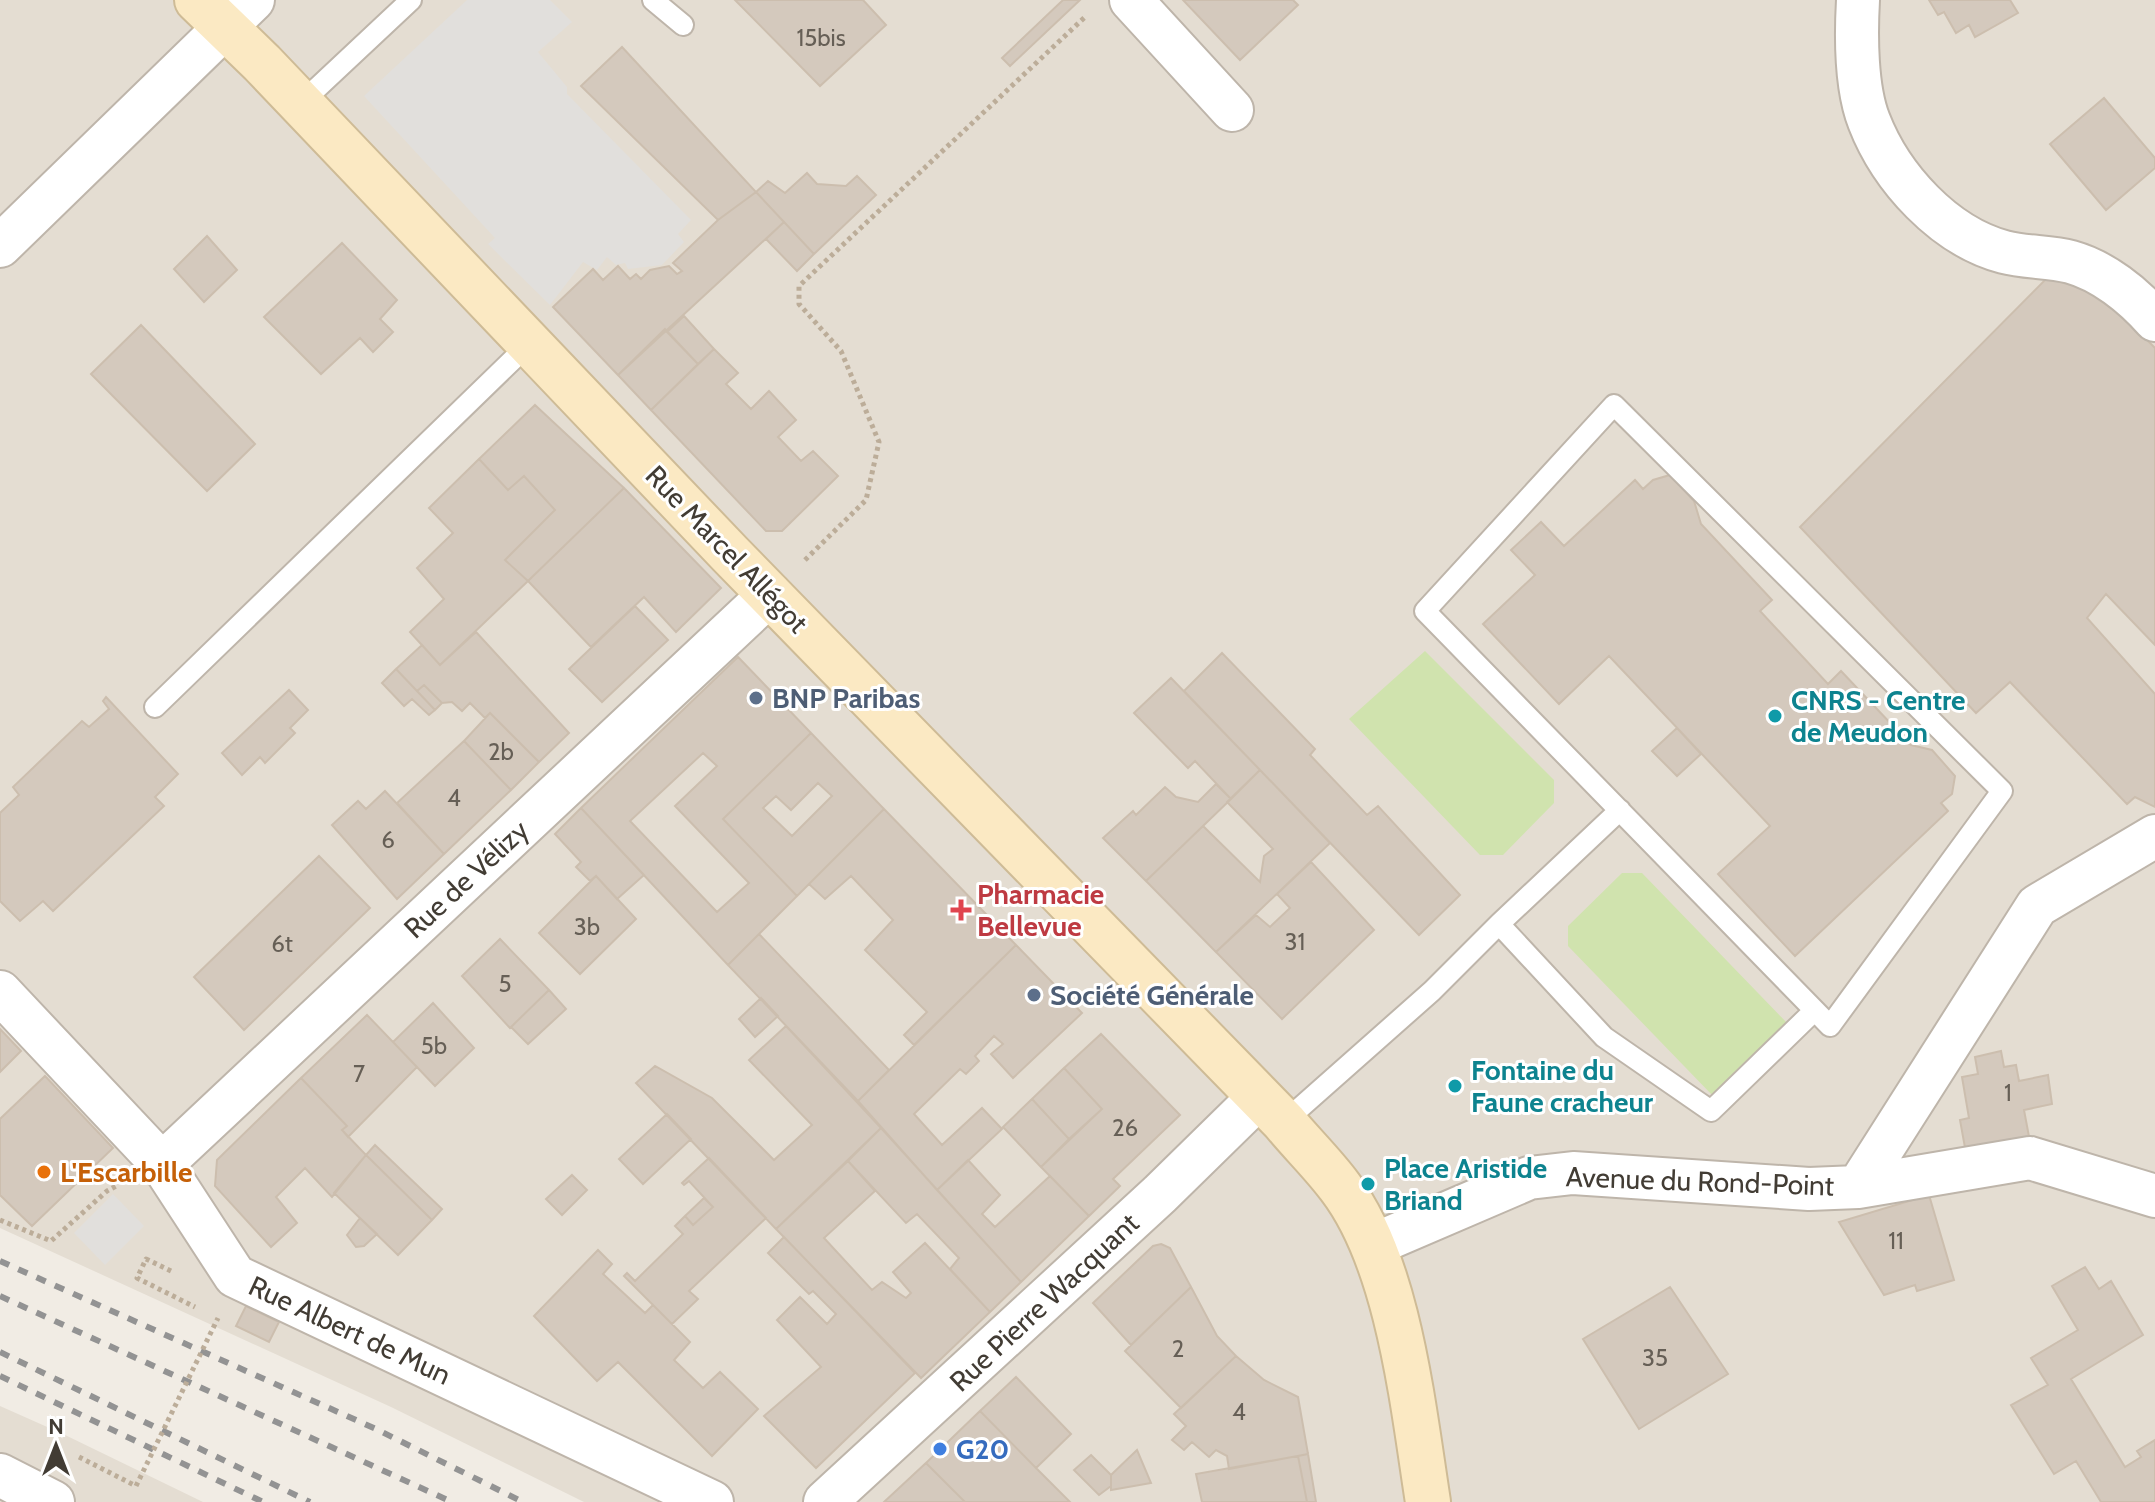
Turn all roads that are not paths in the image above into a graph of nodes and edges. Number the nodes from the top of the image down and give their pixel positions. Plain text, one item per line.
1 (411, 0) edge
2 (653, 0) edge
3 (1131, 0) edge
4 (1858, 0) edge
5 (225, 9) edge
6 (683, 25) dead end
7 (301, 103) junction
8 (1232, 110) dead end
9 (0, 246) edge
10 (2155, 320) edge
11 (530, 343) junction
12 (770, 594) junction
13 (155, 707) dead end
14 (1620, 810) junction
15 (2155, 836) edge
16 (1499, 924) junction
17 (0, 992) edge
18 (1814, 1011) junction
19 (1271, 1110) junction
20 (162, 1164) junction
21 (1858, 1187) junction
22 (2155, 1196) edge
23 (1373, 1245) junction
24 (0, 1475) edge
25 (53, 1502) edge
26 (712, 1502) edge
27 (825, 1502) edge
28 (1428, 1502) edge

1 - 7 lane
2 - 6 lane
3 - 8 street
4 - 10 street
5 - 7 main road, Rue Marcel Allégot
5 - 9 street
7 - 11 main road, Rue Marcel Allégot
11 - 12 main road, Rue Marcel Allégot
11 - 13 lane
12 - 19 main road, Rue Marcel Allégot
12 - 20 street, Rue de Vélizy
14 - 16 lane
14 - 18 lane
14 - 18 lane
15 - 21 street, Avenue du Rond-Point
16 - 18 lane
16 - 19 lane
17 - 20 street, Rue Albert de Mun
19 - 23 main road, Rue Marcel Allégot
19 - 27 street, Rue Pierre Wacquant
20 - 26 street, Rue Albert de Mun
21 - 22 street
21 - 23 street, Avenue du Rond-Point
23 - 28 main road, Rue Marcel Allégot
24 - 25 street

